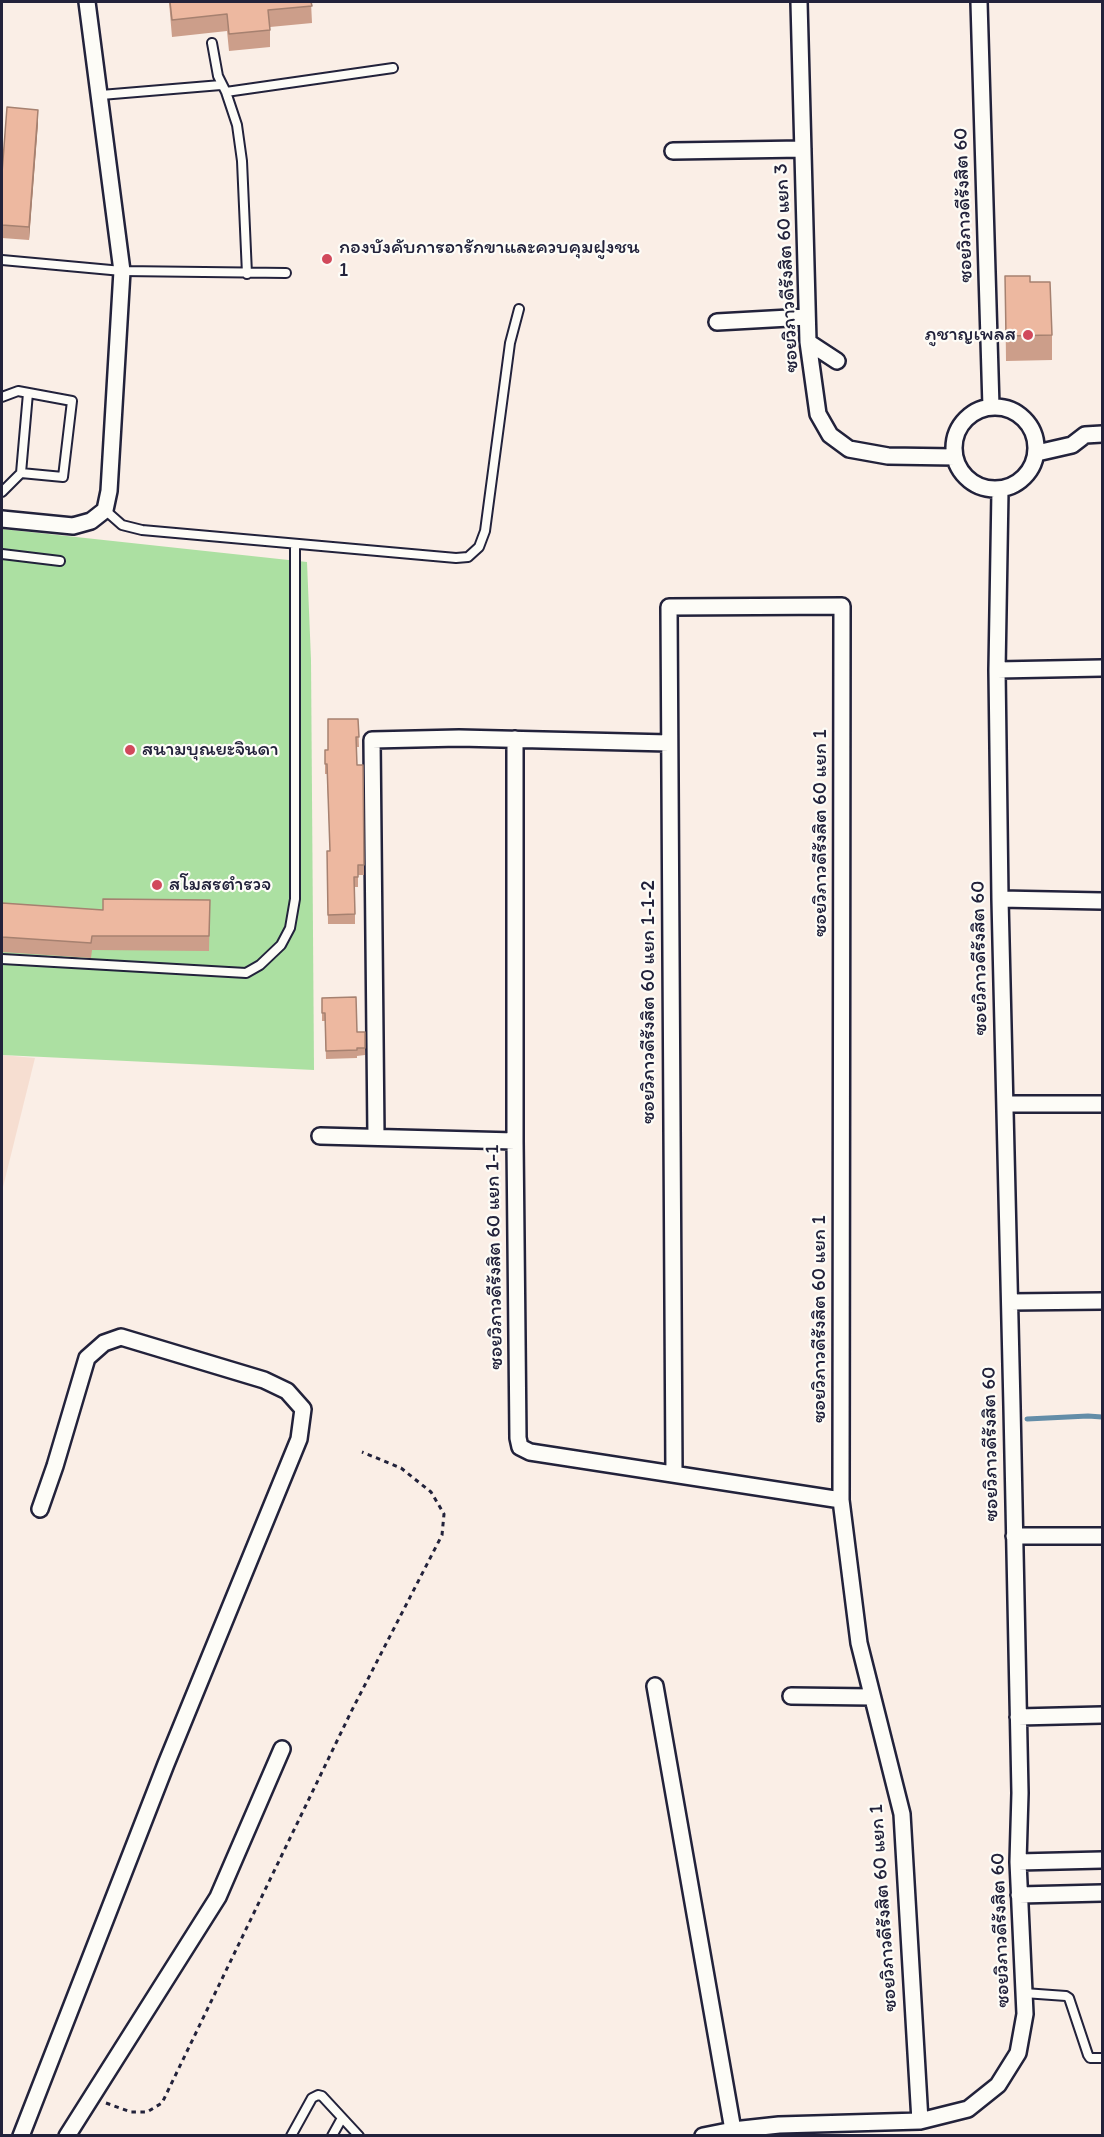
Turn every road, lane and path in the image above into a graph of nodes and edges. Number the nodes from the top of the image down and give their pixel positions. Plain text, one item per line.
1 (87, 2) edge
2 (799, 2) edge
3 (979, 2) edge
4 (212, 43) dead end
5 (393, 68) dead end
6 (221, 85) junction
7 (226, 92) junction
8 (100, 95) junction
9 (803, 149) junction
10 (673, 151) dead end
11 (2, 260) edge
12 (122, 271) junction
13 (286, 273) dead end
14 (248, 274) junction
15 (519, 309) dead end
16 (807, 317) junction
17 (717, 322) dead end
18 (808, 342) junction
19 (837, 361) dead end
20 (28, 393) junction
21 (2, 397) edge
22 (991, 407) junction
23 (1100, 430) edge
24 (1037, 453) junction
25 (955, 457) junction
26 (21, 473) junction
27 (1000, 490) junction
28 (2, 492) edge
29 (105, 510) junction
30 (2, 519) edge
31 (295, 544) junction
32 (2, 554) edge
33 (60, 561) dead end
34 (745, 607) joint
35 (1102, 668) edge
36 (998, 670) junction
37 (515, 740) junction
38 (669, 743) junction
39 (1000, 899) junction
40 (1102, 901) edge
41 (2, 959) edge
42 (1005, 1104) junction
43 (1102, 1104) edge
44 (320, 1136) dead end
45 (376, 1137) junction
46 (514, 1142) junction
47 (1102, 1301) edge
48 (1010, 1302) junction
49 (362, 1452) dead end
50 (674, 1473) junction
51 (841, 1500) junction
52 (40, 1509) dead end
53 (1014, 1536) junction
54 (1102, 1536) edge
55 (655, 1686) dead end
56 (791, 1696) dead end
57 (872, 1697) junction
58 (1102, 1715) edge
59 (1018, 1717) junction
60 (282, 1749) dead end
61 (1102, 1860) edge
62 (1018, 1862) junction
63 (1102, 1893) edge
64 (1020, 1895) junction
65 (1024, 1993) junction
66 (1102, 2058) edge
67 (92, 2098) junction
68 (342, 2118) junction
69 (920, 2121) junction
70 (733, 2130) junction
71 (780, 2130) edge
72 (873, 2130) edge
73 (21, 2136) edge
74 (67, 2136) edge
75 (291, 2136) edge
76 (332, 2136) edge
77 (359, 2136) edge
78 (703, 2136) edge

1 - 8 street
2 - 9 street, ซอยวิภาวดีรังสิต 60 แยก 3
3 - 22 street, ซอยวิภาวดีรังสิต 60
4 - 6 lane
5 - 7 lane
6 - 7 lane
6 - 8 lane
7 - 14 lane
8 - 12 street
9 - 10 street
9 - 16 street, ซอยวิภาวดีรังสิต 60 แยก 3
11 - 12 lane
12 - 14 lane
12 - 29 street
13 - 14 lane
15 - 31 lane
16 - 17 street
16 - 18 street, ซอยวิภาวดีรังสิต 60 แยก 3
18 - 19 street
18 - 25 street, ซอยวิภาวดีรังสิต 60 แยก 3
20 - 21 lane
20 - 26 lane
20 - 26 lane
22 - 24 street
22 - 25 street
23 - 24 street
24 - 27 street
25 - 27 street
26 - 28 lane
27 - 36 street, ซอยวิภาวดีรังสิต 60
29 - 30 street
29 - 31 lane
31 - 41 lane
32 - 33 lane
34 - 38 street, ซอยวิภาวดีรังสิต 60 แยก 1-1-2
34 - 51 street, ซอยวิภาวดีรังสิต 60 แยก 1
35 - 36 street
36 - 39 street, ซอยวิภาวดีรังสิต 60
37 - 38 street
37 - 45 street
37 - 46 street, ซอยวิภาวดีรังสิต 60 แยก 1-1
38 - 50 street, ซอยวิภาวดีรังสิต 60 แยก 1-1-2
39 - 40 street
39 - 42 street, ซอยวิภาวดีรังสิต 60
42 - 43 street
42 - 48 street, ซอยวิภาวดีรังสิต 60
44 - 45 street
45 - 46 street
46 - 50 street, ซอยวิภาวดีรังสิต 60 แยก 1-1
47 - 48 street
48 - 53 street, ซอยวิภาวดีรังสิต 60
49 - 67 path
50 - 51 street, ซอยวิภาวดีรังสิต 60 แยก 1-1
51 - 57 street, ซอยวิภาวดีรังสิต 60 แยก 1
52 - 73 street
53 - 54 street
53 - 59 street, ซอยวิภาวดีรังสิต 60
55 - 70 street
56 - 57 street
57 - 69 street, ซอยวิภาวดีรังสิต 60 แยก 1
58 - 59 street
59 - 62 street, ซอยวิภาวดีรังสิต 60
60 - 67 street
61 - 62 street
62 - 64 street, ซอยวิภาวดีรังสิต 60
63 - 64 street
64 - 65 street, ซอยวิภาวดีรังสิต 60
65 - 66 lane
65 - 69 street, ซอยวิภาวดีรังสิต 60
67 - 74 street
68 - 75 lane
68 - 76 lane
68 - 77 lane
69 - 72 street, ซอยวิภาวดีรังสิต 60
70 - 71 street, ซอยวิภาวดีรังสิต 60
70 - 78 street, ซอยวิภาวดีรังสิต 60
71 - 72 street, ซอยวิภาวดีรังสิต 60

